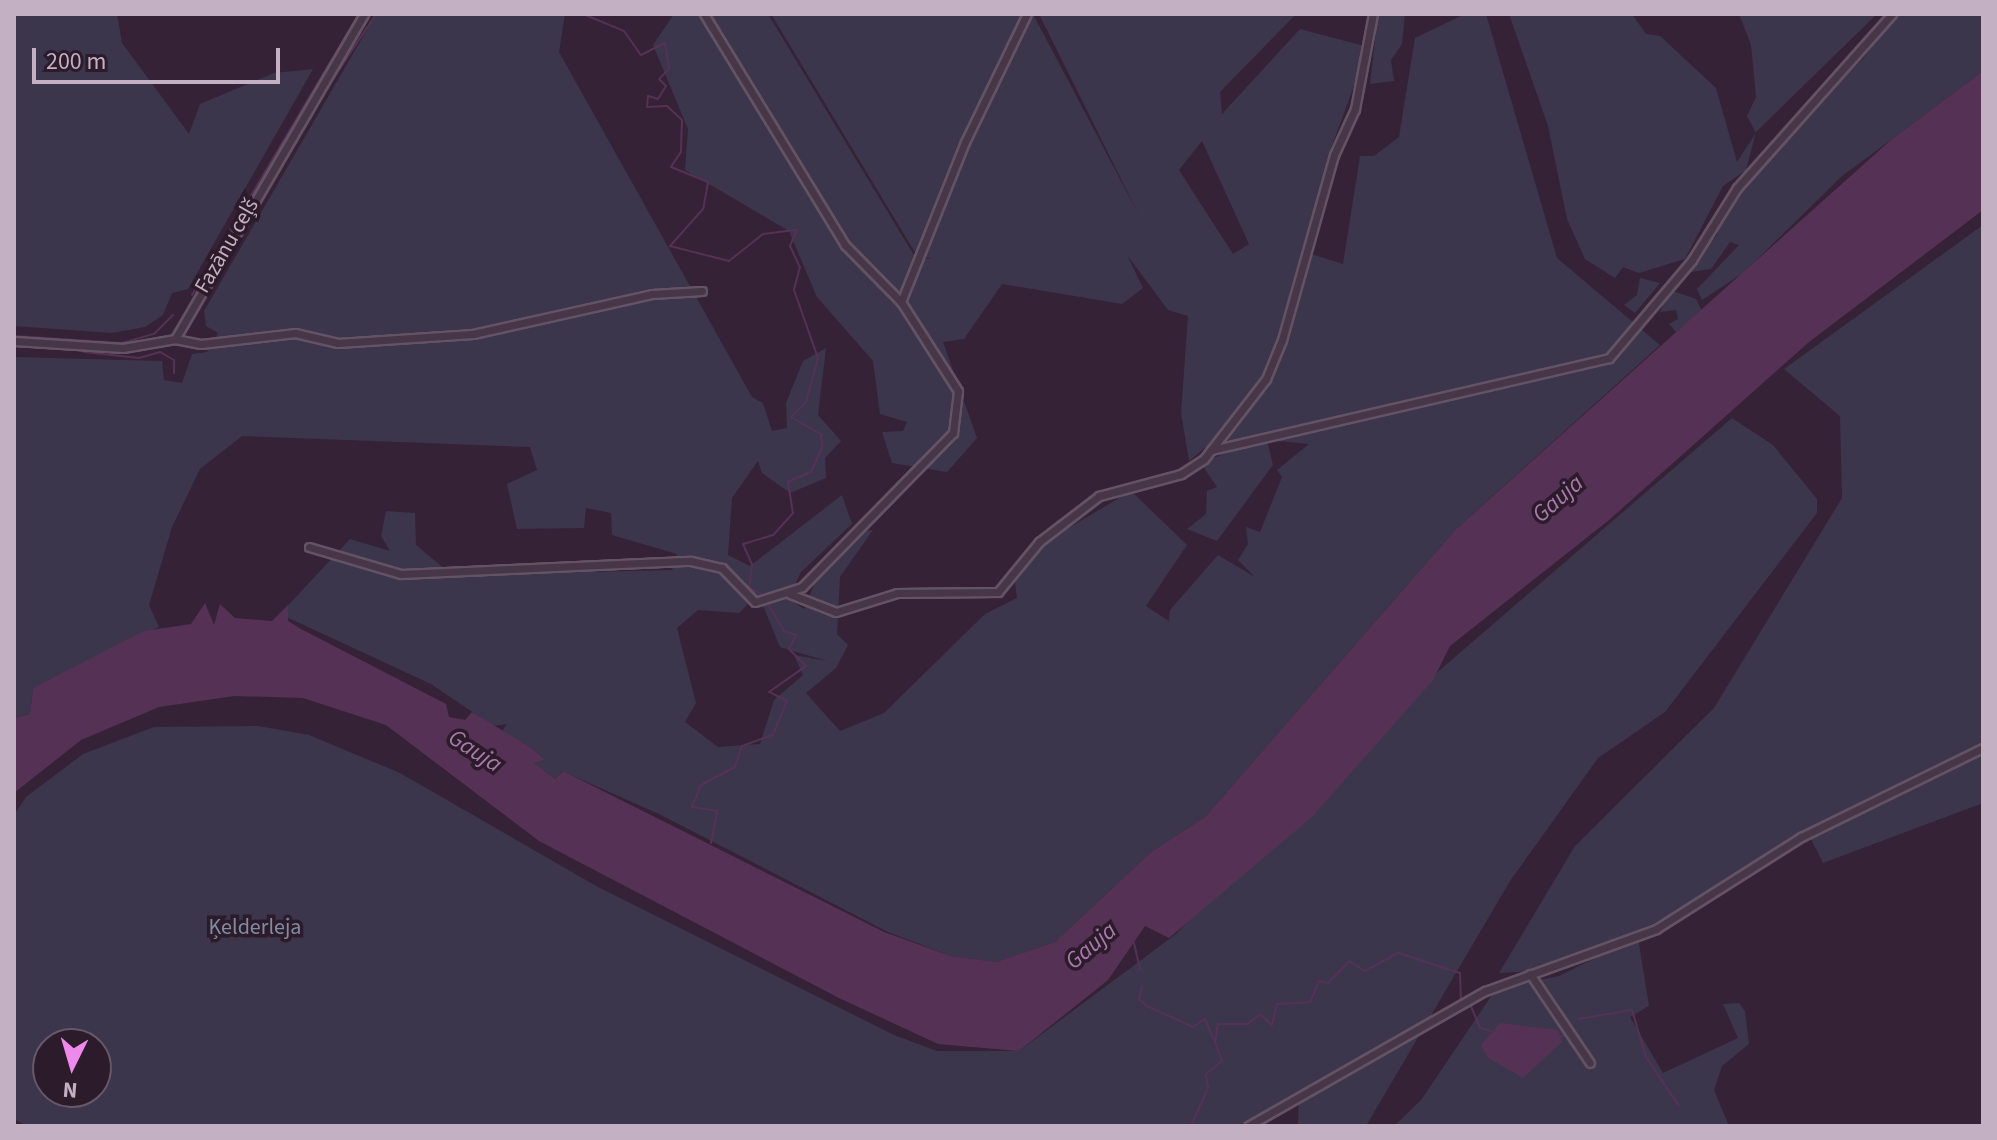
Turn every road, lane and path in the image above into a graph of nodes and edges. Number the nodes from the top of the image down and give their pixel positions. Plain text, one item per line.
1 (364, 14) edge
2 (704, 14) edge
3 (1027, 14) edge
4 (1373, 14) edge
5 (1892, 14) edge
6 (702, 291) dead end
7 (901, 302) junction
8 (175, 339) junction
9 (14, 341) edge
10 (1211, 450) junction
11 (309, 547) dead end
12 (790, 594) junction
13 (1983, 748) edge
14 (1530, 974) junction
15 (1590, 1063) dead end
16 (1248, 1126) edge

1 - 8 street, Fazānu ceļš
2 - 7 street
3 - 7 street
4 - 10 street
5 - 10 street
6 - 8 street
7 - 12 street
8 - 9 street
10 - 12 street
11 - 12 street
13 - 14 street
14 - 15 street
14 - 16 street

